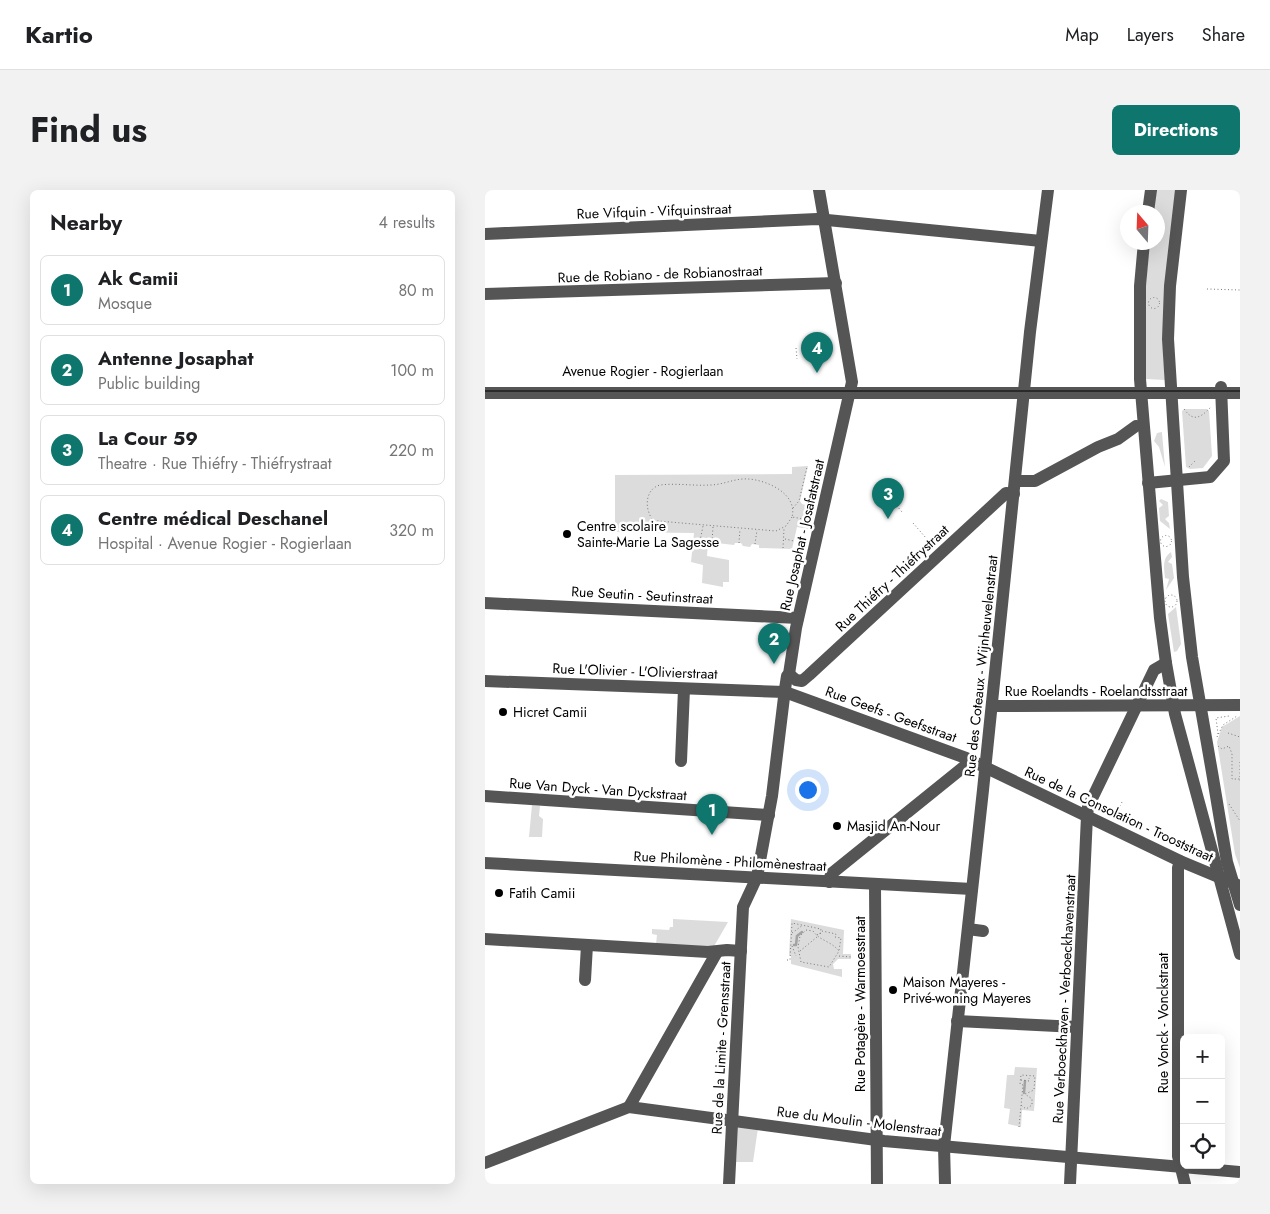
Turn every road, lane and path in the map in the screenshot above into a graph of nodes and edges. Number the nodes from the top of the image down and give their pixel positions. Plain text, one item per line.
1 (819, 190) edge
2 (1151, 190) edge
3 (1181, 190) edge
4 (1043, 198) edge
5 (1149, 205) edge
6 (824, 220) junction
7 (485, 234) edge
8 (1041, 240) junction
9 (1144, 250) edge
10 (836, 283) junction
11 (1207, 289) dead end
12 (1240, 290) edge
13 (485, 294) edge
14 (1149, 300) joint
15 (796, 348) dead end
16 (797, 359) dead end
17 (485, 386) edge
18 (1240, 387) edge
19 (799, 392) junction
20 (850, 393) junction
21 (1025, 393) junction
22 (1141, 393) junction
23 (1170, 393) junction
24 (1240, 393) edge
25 (485, 394) edge
26 (1218, 396) junction
27 (1240, 398) edge
28 (1182, 407) dead end
29 (1139, 425) junction
30 (1195, 461) dead end
31 (807, 467) dead end
32 (1187, 470) dead end
33 (1176, 481) junction
34 (1148, 483) junction
35 (1015, 487) junction
36 (894, 503) junction
37 (793, 509) junction
38 (903, 512) dead end
39 (792, 517) junction
40 (810, 520) dead end
41 (913, 523) dead end
42 (703, 525) junction
43 (713, 527) junction
44 (784, 528) junction
45 (740, 529) junction
46 (757, 530) junction
47 (926, 538) dead end
48 (784, 539) junction
49 (1172, 540) joint
50 (700, 541) dead end
51 (794, 541) dead end
52 (712, 542) dead end
53 (739, 543) dead end
54 (755, 544) dead end
55 (783, 548) dead end
56 (1177, 602) joint
57 (485, 603) edge
58 (798, 618) junction
59 (1166, 663) junction
60 (789, 674) junction
61 (485, 680) edge
62 (684, 689) junction
63 (785, 692) junction
64 (1173, 705) junction
65 (992, 706) junction
66 (1137, 706) junction
67 (1201, 706) junction
68 (1239, 710) edge
69 (1240, 715) edge
70 (1228, 733) dead end
71 (1218, 734) junction
72 (1240, 737) edge
73 (1215, 739) dead end
74 (1218, 746) dead end
75 (681, 761) dead end
76 (971, 761) junction
77 (1240, 762) edge
78 (985, 767) junction
79 (1240, 780) edge
80 (485, 796) edge
81 (1123, 800) dead end
82 (1227, 804) dead end
83 (1120, 806) dead end
84 (769, 815) junction
85 (1087, 816) junction
86 (1240, 821) edge
87 (1180, 860) junction
88 (485, 863) edge
89 (1218, 876) junction
90 (757, 877) junction
91 (829, 882) junction
92 (875, 885) junction
93 (1237, 885) edge
94 (972, 889) junction
95 (1240, 905) edge
96 (743, 914) joint
97 (803, 925) junction
98 (968, 927) junction
99 (983, 928) dead end
100 (792, 933) junction
101 (820, 934) junction
102 (817, 936) junction
103 (485, 939) edge
104 (587, 945) junction
105 (791, 945) junction
106 (741, 951) junction
107 (839, 951) junction
108 (717, 952) junction
109 (799, 952) junction
110 (1240, 954) edge
111 (796, 956) dead end
112 (838, 956) junction
113 (851, 957) dead end
114 (787, 960) dead end
115 (585, 980) dead end
116 (957, 1021) junction
117 (1077, 1027) junction
118 (1025, 1076) junction
119 (1030, 1076) junction
120 (1025, 1079) junction
121 (1020, 1080) junction
122 (1021, 1105) junction
123 (629, 1107) junction
124 (733, 1120) junction
125 (1019, 1127) dead end
126 (875, 1140) junction
127 (944, 1146) junction
128 (1071, 1157) junction
129 (485, 1163) edge
130 (1179, 1167) junction
131 (1240, 1172) edge
132 (729, 1184) edge
133 (877, 1184) edge
134 (945, 1184) edge
135 (1070, 1184) edge
136 (1185, 1184) edge

1 - 6 street, Rue Josaphat - Josafatstraat
2 - 5 street
3 - 23 street
4 - 8 street, Rue des Coteaux - Wijnheuvelenstraat
6 - 7 street, Rue Vifquin - Vifquinstraat
6 - 8 street, Rue Vifquin - Vifquinstraat
6 - 10 street, Rue Josaphat - Josafatstraat
8 - 21 street, Rue des Coteaux - Wijnheuvelenstraat
9 - 22 street
10 - 13 street, Rue de Robiano - de Robianostraat
10 - 20 street, Rue Josaphat - Josafatstraat
11 - 12 path
14 - 14 path
15 - 16 path
17 - 19 street, Avenue Rogier - Rogierlaan
18 - 26 street, Avenue Rogier - Rogierlaan
19 - 20 street, Avenue Rogier - Rogierlaan
19 - 25 street, Avenue Rogier - Rogierlaan
20 - 21 street, Avenue Rogier - Rogierlaan
20 - 58 street, Rue Josaphat - Josafatstraat
21 - 22 street, Avenue Rogier - Rogierlaan
21 - 35 street, Rue des Coteaux - Wijnheuvelenstraat
22 - 23 street, Avenue Rogier - Rogierlaan
22 - 29 street
23 - 26 street, Avenue Rogier - Rogierlaan
23 - 33 street
24 - 26 street, Avenue Rogier - Rogierlaan
26 - 27 street, Avenue Rogier - Rogierlaan
26 - 28 path
26 - 33 street
29 - 34 street
29 - 35 street, Rue Thiéfry - Thiéfrystraat
30 - 32 path
31 - 37 path
33 - 34 street
33 - 67 street
34 - 59 street
35 - 60 street, Rue Thiéfry - Thiéfrystraat
35 - 65 street, Rue des Coteaux - Wijnheuvelenstraat
36 - 36 path
36 - 38 path
37 - 39 path
37 - 42 path
39 - 40 path
39 - 44 path
41 - 47 path
42 - 43 path
42 - 50 path
43 - 45 path
43 - 52 path
44 - 46 path
44 - 48 path
45 - 46 path
45 - 53 path
46 - 54 path
48 - 51 path
48 - 55 path
49 - 49 path
56 - 56 path
57 - 58 street, Rue Seutin - Seutinstraat
58 - 60 street, Rue Josaphat - Josafatstraat
59 - 64 street
59 - 66 street, Rue Verboeckhaven - Verboeckhavenstraat
60 - 63 street, Rue Josaphat - Josafatstraat
61 - 62 street, Rue L'Olivier - L'Olivierstraat
62 - 63 street, Rue L'Olivier - L'Olivierstraat
62 - 75 street
63 - 76 street, Rue Geefs - Geefsstraat
63 - 84 street, Rue Josaphat - Josafatstraat
64 - 66 street, Rue Roelandts - Roelandtsstraat
64 - 67 street, Rue Roelandts - Roelandtsstraat
64 - 89 street
65 - 66 street, Rue Roelandts - Roelandtsstraat
65 - 78 street, Rue des Coteaux - Wijnheuvelenstraat
66 - 85 street, Rue Verboeckhaven - Verboeckhavenstraat
67 - 68 street, Rue Roelandts - Roelandtsstraat
67 - 93 street
68 - 69 path
68 - 71 path
68 - 71 path
70 - 72 path
71 - 73 path
74 - 79 path
76 - 78 street, Rue Geefs - Geefsstraat
76 - 91 street
77 - 79 path
78 - 85 street, Rue de la Consolation - Trooststraat
78 - 94 street, Rue des Coteaux - Wijnheuvelenstraat
80 - 84 street, Rue Van Dyck - Van Dyckstraat
81 - 83 path
82 - 86 path
84 - 90 street, Rue Josaphat - Josafatstraat
85 - 87 street, Rue de la Consolation - Trooststraat
85 - 117 street, Rue Verboeckhaven - Verboeckhavenstraat
87 - 89 street, Rue de la Consolation - Trooststraat
87 - 130 street, Rue Vonck - Vonckstraat
88 - 90 street, Rue Philomène - Philomènestraat
89 - 93 street, Rue de la Consolation - Trooststraat
89 - 110 street
90 - 91 street, Rue Philomène - Philomènestraat
90 - 96 street, Rue Josaphat - Josafatstraat
91 - 92 street, Rue Philomène - Philomènestraat
92 - 94 street, Rue Philomène - Philomènestraat
92 - 126 street, Rue Potagère - Warmoesstraat
93 - 95 street
94 - 98 street, Rue des Coteaux - Wijnheuvelenstraat
96 - 106 street, Rue de la Limite - Grensstraat
97 - 100 path
97 - 100 path
97 - 101 path
98 - 99 street
98 - 116 street, Rue des Coteaux - Wijnheuvelenstraat
100 - 105 path
101 - 102 path
101 - 107 path
102 - 107 path
102 - 109 path
102 - 109 path
103 - 104 street
104 - 108 street
104 - 115 street
105 - 111 path
105 - 114 path
106 - 108 street
106 - 124 street, Rue de la Limite - Grensstraat
107 - 112 path
108 - 123 street
109 - 112 path
112 - 113 path
116 - 117 street
116 - 127 street, Rue des Coteaux - Wijnheuvelenstraat
117 - 128 street, Rue Verboeckhaven - Verboeckhavenstraat
118 - 119 path
118 - 120 path
118 - 121 path
119 - 120 path
119 - 122 path
120 - 121 path
121 - 122 path
122 - 125 path
123 - 124 street, Rue du Moulin - Molenstraat
123 - 129 street, Rue du Moulin - Molenstraat
124 - 126 street, Rue du Moulin - Molenstraat
124 - 132 street, Rue de la Limite - Grensstraat
126 - 127 street, Rue du Moulin - Molenstraat
126 - 133 street, Rue Potagère - Warmoesstraat
127 - 128 street, Rue du Moulin - Molenstraat
127 - 134 street, Rue des Coteaux - Wijnheuvelenstraat
128 - 130 street, Rue du Moulin - Molenstraat
128 - 135 street, Rue Verboeckhaven - Verboeckhavenstraat
130 - 131 street, Rue du Moulin - Molenstraat
130 - 136 street, Rue Vonck - Vonckstraat

